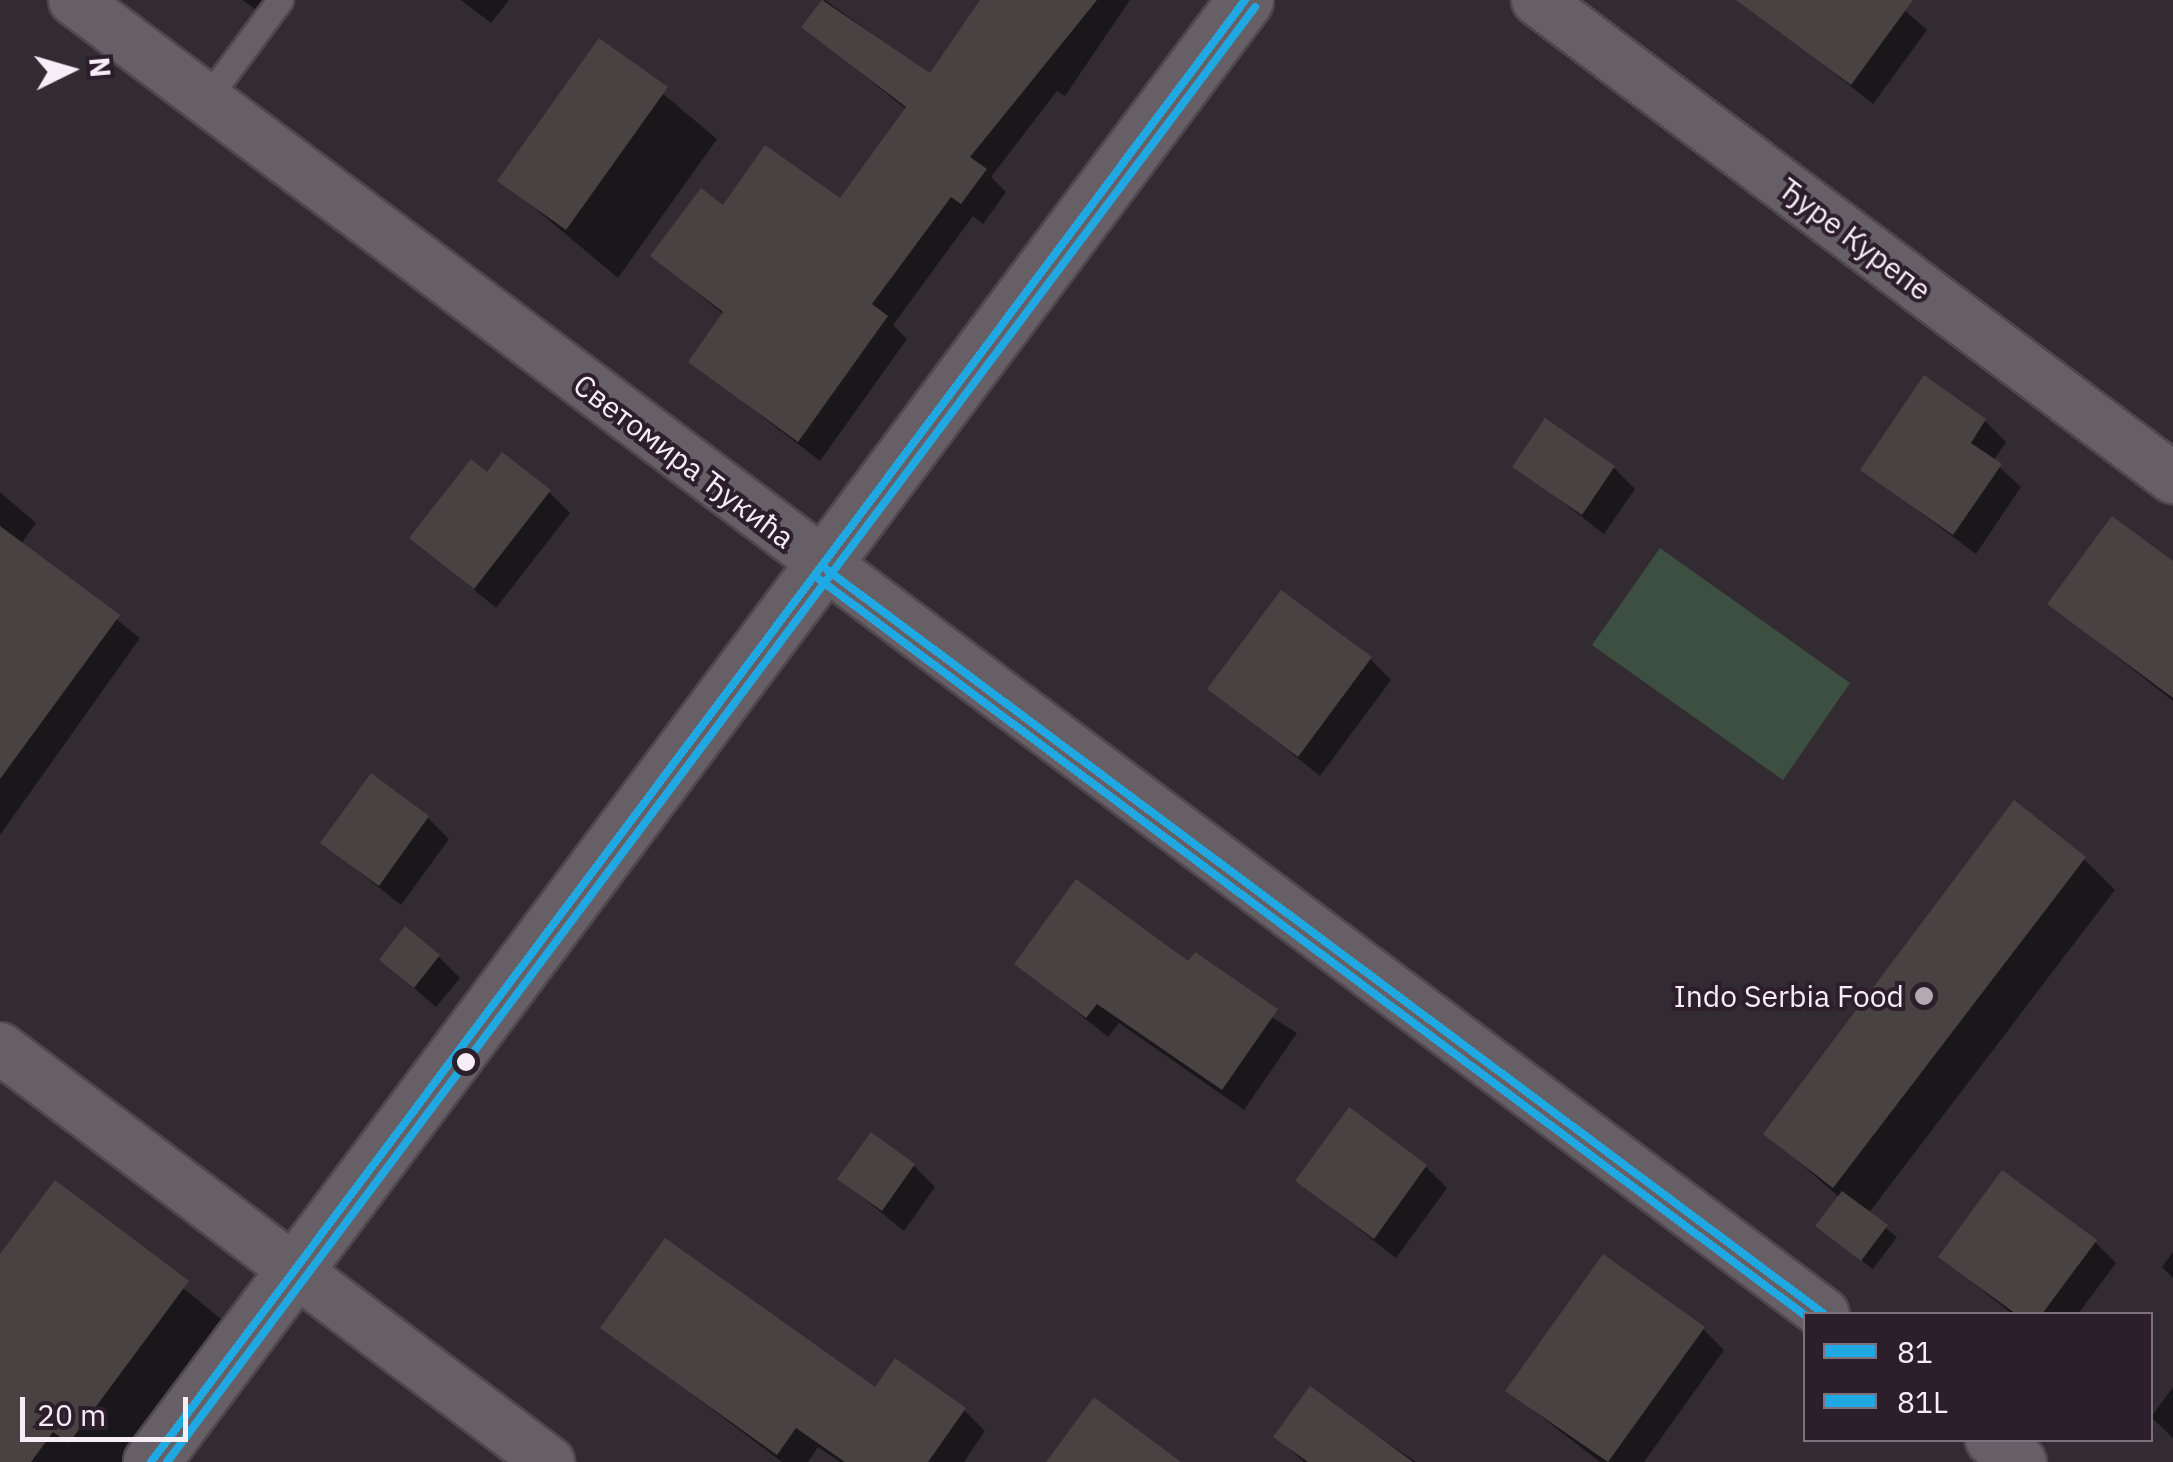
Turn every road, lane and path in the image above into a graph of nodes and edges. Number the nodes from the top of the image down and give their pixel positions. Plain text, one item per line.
1 (74, 0) edge
2 (280, 0) edge
3 (1246, 0) edge
4 (1537, 0) edge
5 (208, 97) junction
6 (2173, 478) edge
7 (826, 570) junction
8 (0, 1048) edge
9 (294, 1271) junction
10 (1821, 1312) edge
11 (1994, 1442) edge
12 (151, 1462) edge
13 (550, 1462) edge
14 (2022, 1462) edge

1 - 5 street, Светомира Ђукића
2 - 5 lane
3 - 7 street
4 - 6 street, Ђуре Курепе
5 - 7 street, Светомира Ђукића
7 - 9 street
7 - 10 street, Светомира Ђукића
8 - 9 street
9 - 12 street
9 - 13 street
11 - 14 street

